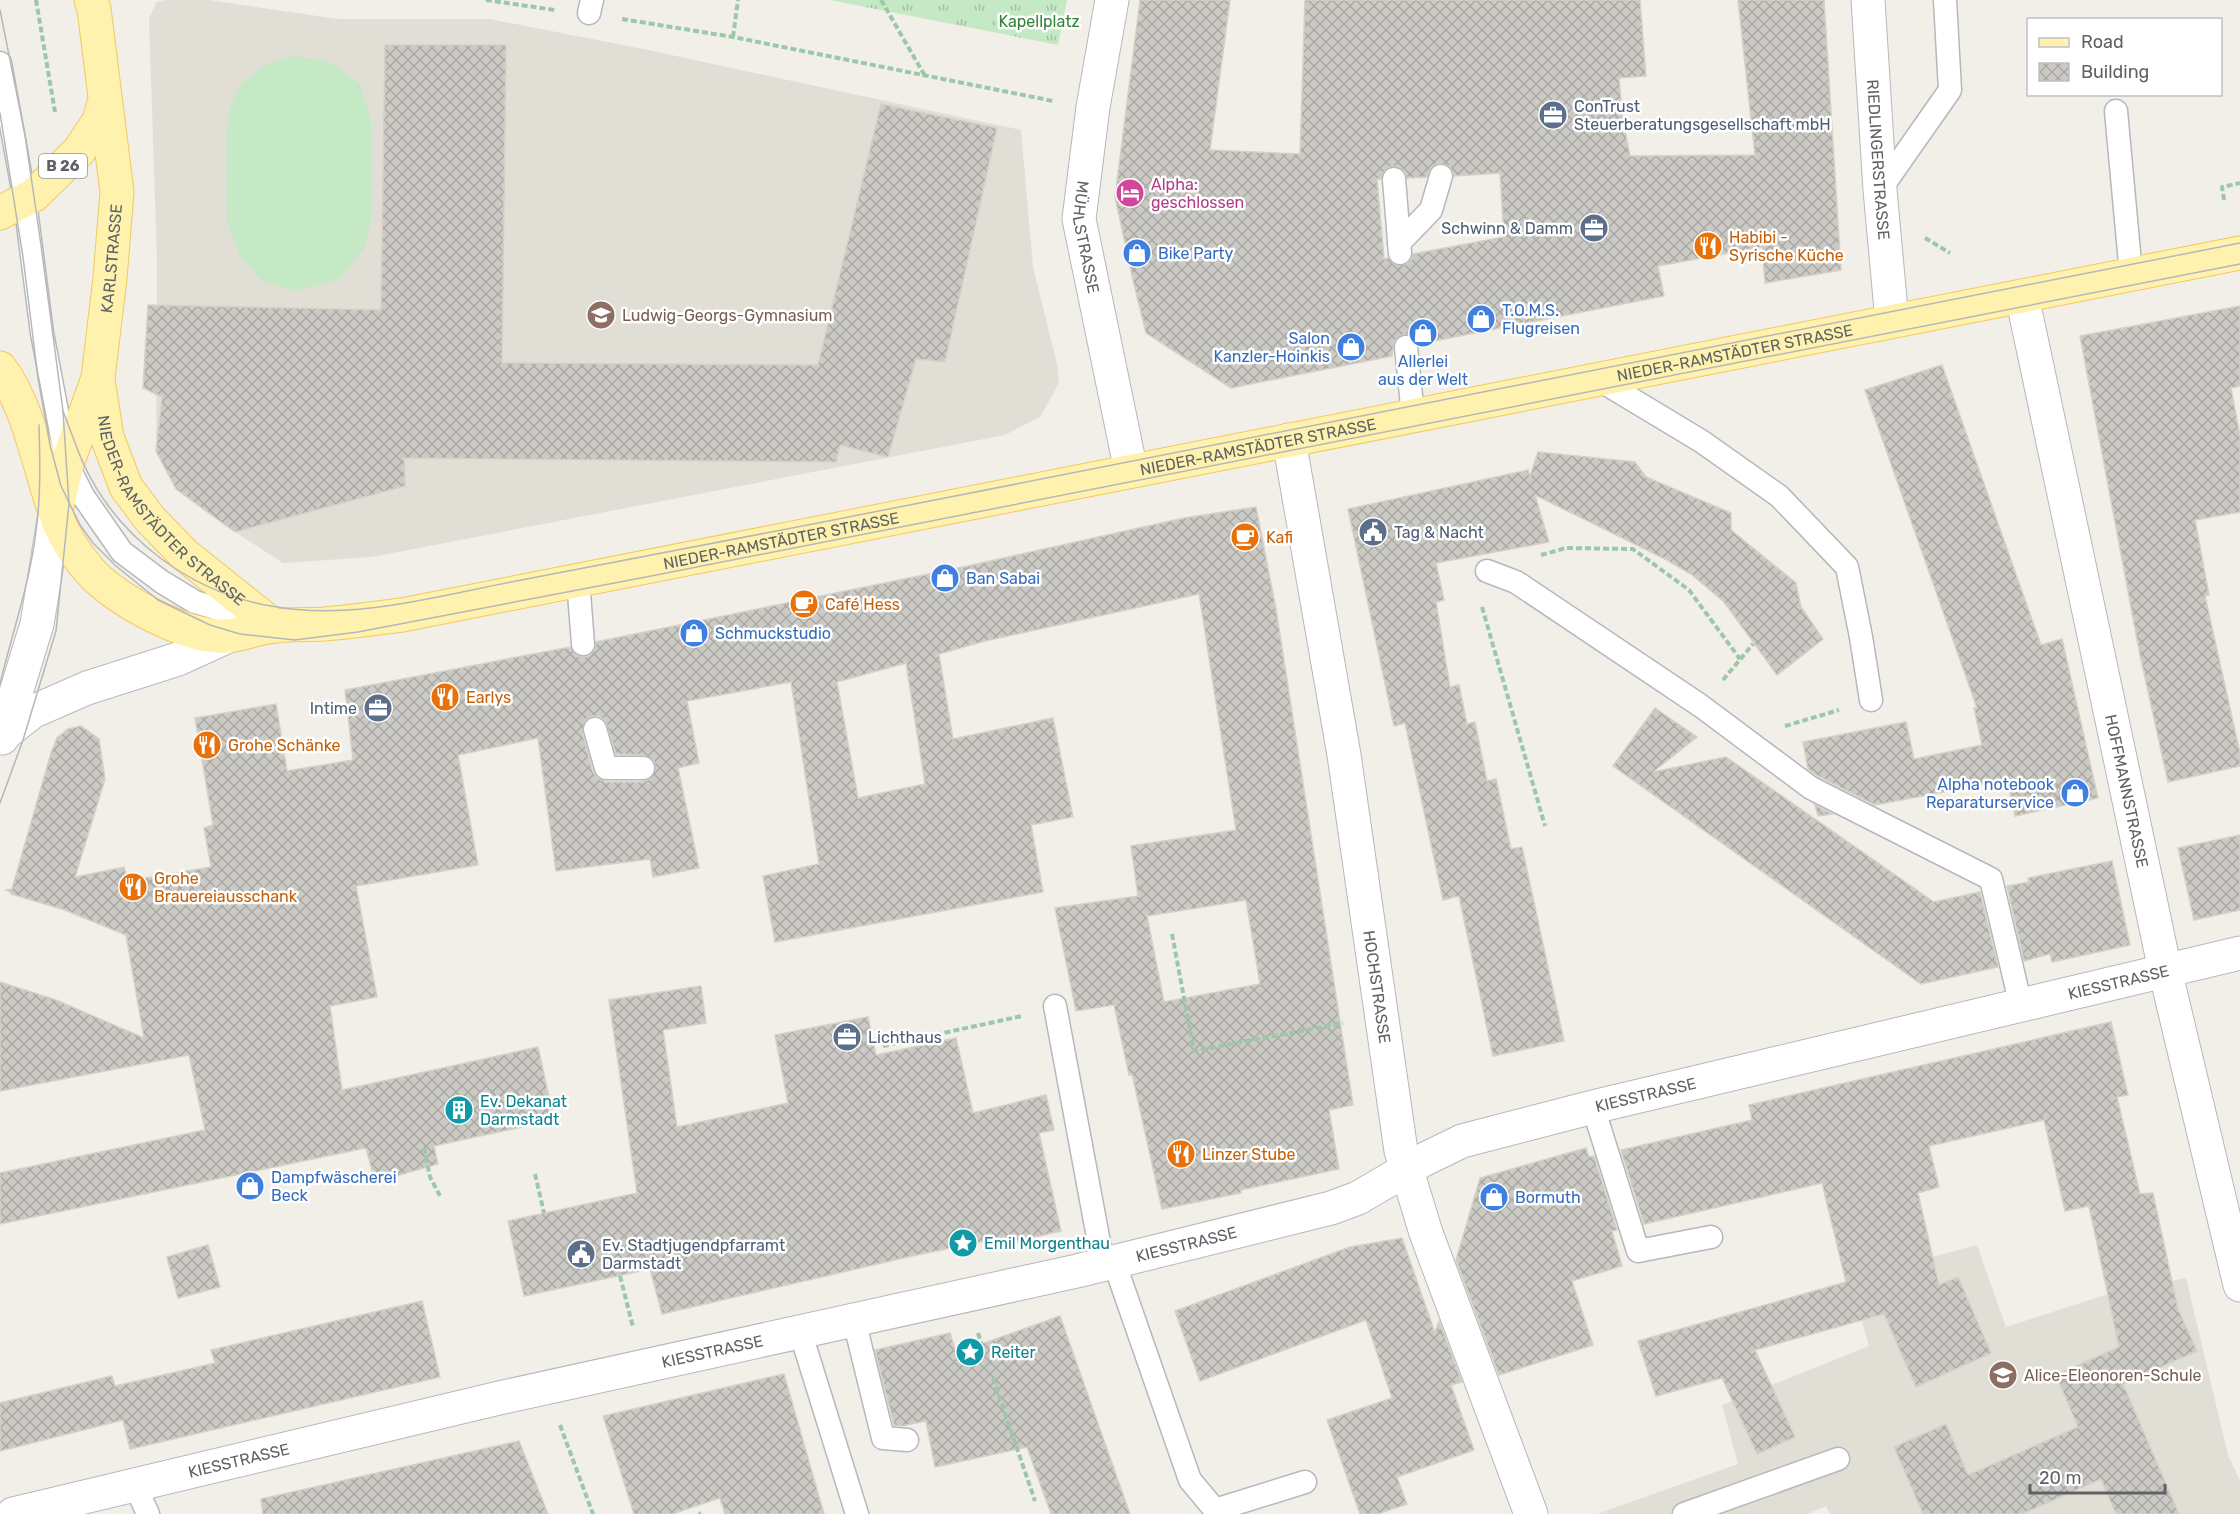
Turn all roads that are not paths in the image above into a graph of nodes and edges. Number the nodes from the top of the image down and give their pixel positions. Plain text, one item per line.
1 (91, 0) edge
2 (1112, 0) edge
3 (1868, 0) edge
4 (1945, 0) edge
5 (0, 63) edge
6 (105, 100) junction
7 (2116, 111) dead end
8 (1441, 176) dead end
9 (1394, 179) dead end
10 (1880, 190) junction
11 (13, 207) edge
12 (2240, 253) edge
13 (2131, 274) junction
14 (2022, 296) junction
15 (1892, 321) junction
16 (1406, 346) dead end
17 (0, 368) edge
18 (98, 378) junction
19 (1598, 379) junction
20 (1413, 415) junction
21 (1289, 440) junction
22 (67, 464) junction
23 (1131, 471) junction
24 (55, 514) junction
25 (1487, 571) dead end
26 (578, 580) junction
27 (274, 626) junction
28 (226, 637) junction
29 (583, 645) dead end
30 (1871, 700) road end
31 (596, 729) dead end
32 (1, 739) edge
33 (643, 768) dead end
34 (2240, 953) edge
35 (2165, 970) junction
36 (1055, 1006) dead end
37 (2021, 1006) junction
38 (1593, 1107) junction
39 (1406, 1171) junction
40 (1711, 1237) dead end
41 (1108, 1263) junction
42 (2240, 1285) edge
43 (854, 1320) junction
44 (792, 1333) junction
45 (907, 1440) dead end
46 (1838, 1459) dead end
47 (1305, 1482) dead end
48 (835, 1494) dead end
49 (142, 1500) edge
50 (13, 1514) edge
51 (858, 1514) edge
52 (1531, 1514) edge
53 (1684, 1514) edge

1 - 6 main road, KARLSTRASSE / B 26
2 - 23 street, MÜHLSTRASSE
3 - 10 street, RIEDLINGERSTRASSE
4 - 10 lane
5 - 11 lane, NIEDER-RAMSTÄDTER STRASSE
6 - 11 main road, B 26
6 - 18 main road, KARLSTRASSE
7 - 13 lane
8 - 9 lane
10 - 15 street, RIEDLINGERSTRASSE
11 - 22 lane, NIEDER-RAMSTÄDTER STRASSE
12 - 13 main road, NIEDER-RAMSTÄDTER STRASSE
13 - 14 main road, NIEDER-RAMSTÄDTER STRASSE
14 - 15 main road, NIEDER-RAMSTÄDTER STRASSE
14 - 35 street, HOFFMANNSTRASSE
15 - 19 main road, NIEDER-RAMSTÄDTER STRASSE
16 - 20 lane
17 - 24 main road, KARLSTRASSE
18 - 22 main road, KARLSTRASSE
18 - 27 main road, NIEDER-RAMSTÄDTER STRASSE
19 - 20 main road, NIEDER-RAMSTÄDTER STRASSE
19 - 30 lane
20 - 21 main road, NIEDER-RAMSTÄDTER STRASSE
21 - 23 main road, NIEDER-RAMSTÄDTER STRASSE
21 - 39 street, HOCHSTRASSE
22 - 24 main road, KARLSTRASSE
22 - 27 lane, NIEDER-RAMSTÄDTER STRASSE
23 - 26 main road, NIEDER-RAMSTÄDTER STRASSE
24 - 28 main road, NIEDER-RAMSTÄDTER STRASSE
24 - 32 street, KARLSTRASSE
25 - 37 lane
26 - 27 main road, NIEDER-RAMSTÄDTER STRASSE
26 - 29 lane
27 - 28 main road, NIEDER-RAMSTÄDTER STRASSE
28 - 32 street, NIEDER-RAMSTÄDTER STRASSE
31 - 33 lane
34 - 35 street, KIESSTRASSE
35 - 37 street, KIESSTRASSE
35 - 42 street, HOFFMANNSTRASSE
36 - 41 lane
37 - 38 street, KIESSTRASSE
38 - 39 street, KIESSTRASSE
38 - 40 lane
39 - 41 street, KIESSTRASSE
39 - 52 street, HOCHSTRASSE
41 - 43 street, KIESSTRASSE
41 - 47 lane
43 - 44 street, KIESSTRASSE
43 - 45 lane
44 - 48 lane
44 - 49 street, KIESSTRASSE
44 - 51 lane
46 - 53 lane
49 - 50 street, KIESSTRASSE

